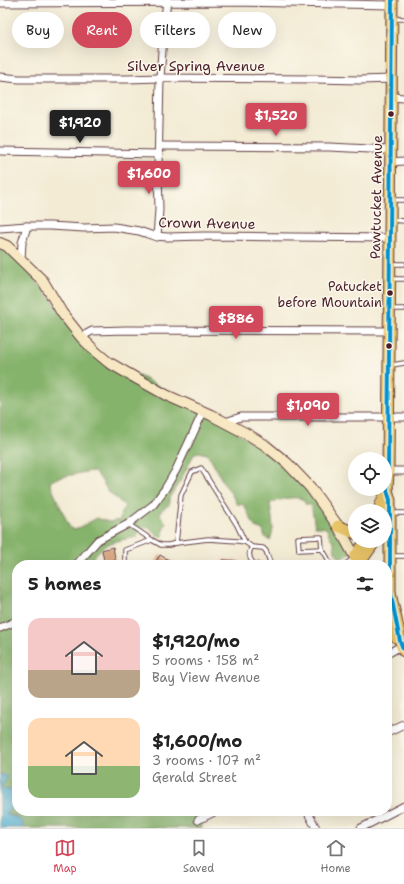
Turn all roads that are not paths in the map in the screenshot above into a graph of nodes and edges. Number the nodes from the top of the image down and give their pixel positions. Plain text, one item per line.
1 (167, 1) edge
2 (392, 2) edge
3 (0, 3) edge
4 (392, 19) junction
5 (404, 19) edge
6 (0, 77) edge
7 (160, 78) junction
8 (392, 79) junction
9 (392, 98) junction
10 (404, 98) edge
11 (160, 146) junction
12 (0, 151) edge
13 (159, 154) junction
14 (391, 156) junction
15 (404, 161) edge
16 (390, 200) junction
17 (404, 200) edge
18 (390, 220) junction
19 (404, 220) edge
20 (27, 226) junction
21 (0, 228) edge
22 (157, 237) junction
23 (390, 238) junction
24 (0, 243) edge
25 (21, 259) junction
26 (390, 264) junction
27 (404, 264) edge
28 (390, 279) junction
29 (404, 279) edge
30 (389, 309) junction
31 (404, 309) edge
32 (389, 331) junction
33 (81, 337) junction
34 (404, 363) edge
35 (388, 366) junction
36 (203, 412) junction
37 (388, 417) junction
38 (404, 417) edge
39 (225, 422) junction
40 (388, 452) edge
41 (392, 471) edge
42 (404, 471) edge
43 (387, 496) edge
44 (381, 504) edge
45 (392, 513) edge
46 (404, 513) edge
47 (128, 524) junction
48 (338, 526) junction
49 (348, 530) edge
50 (152, 540) junction
51 (245, 542) junction
52 (176, 543) junction
53 (252, 547) junction
54 (363, 548) edge
55 (369, 548) edge
56 (388, 548) edge
57 (322, 549) junction
58 (389, 556) junction
59 (404, 556) edge
60 (80, 560) edge
61 (125, 560) edge
62 (251, 560) edge
63 (269, 560) edge
64 (328, 560) edge
65 (355, 560) edge
66 (358, 560) edge
67 (359, 560) edge
68 (389, 560) edge
69 (392, 604) edge
70 (12, 623) edge
71 (0, 628) edge
72 (392, 628) edge
73 (403, 649) edge
74 (392, 652) edge
75 (404, 725) edge
76 (392, 731) edge
77 (404, 807) edge
78 (392, 813) edge
79 (206, 816) edge
80 (310, 816) edge
81 (386, 816) edge
82 (198, 820) dead end
83 (316, 828) edge
84 (361, 828) edge

1 - 2 street
1 - 3 street
1 - 7 street
2 - 4 main road, Pawtucket Avenue
4 - 5 lane
4 - 8 main road, Pawtucket Avenue
6 - 7 street, Silver Spring Avenue
7 - 8 street, Silver Spring Avenue
7 - 11 street
8 - 9 main road, Pawtucket Avenue
9 - 10 street
9 - 14 main road, Pawtucket Avenue
11 - 13 street
11 - 14 street
12 - 13 street
13 - 22 street
14 - 15 street
14 - 16 main road, Pawtucket Avenue
16 - 17 lane
16 - 18 main road, Pawtucket Avenue
18 - 19 lane
18 - 23 main road, Pawtucket Avenue
20 - 21 street, Crown Avenue
20 - 22 street, Crown Avenue
20 - 25 street
22 - 23 street, Crown Avenue
23 - 26 main road, Pawtucket Avenue
24 - 25 main road
25 - 33 main road
26 - 27 lane
26 - 28 main road, Pawtucket Avenue
28 - 29 lane
28 - 30 main road, Pawtucket Avenue
30 - 31 lane
30 - 32 main road, Pawtucket Avenue
32 - 33 street
32 - 35 main road, Pawtucket Avenue
33 - 36 main road
34 - 35 lane
35 - 37 main road, Pawtucket Avenue
36 - 39 main road
36 - 47 street
37 - 38 street
37 - 39 street
37 - 40 main road, Pawtucket Avenue
39 - 48 main road
41 - 42 street
43 - 44 main road, Pawtucket Avenue
45 - 46 lane
47 - 50 lane
47 - 60 street
48 - 49 main road
48 - 65 main road
50 - 52 lane
50 - 61 lane
51 - 52 lane
51 - 52 lane
51 - 53 lane
53 - 62 lane
53 - 63 lane
54 - 66 main road
55 - 67 main road
56 - 58 main road, Pawtucket Avenue
57 - 57 lane
57 - 64 lane
58 - 59 lane
58 - 68 main road, Pawtucket Avenue
69 - 73 main road, Pawtucket Avenue
70 - 71 street
72 - 73 main road
73 - 74 street
75 - 76 street
77 - 78 street
79 - 82 street
80 - 83 street
81 - 84 street

